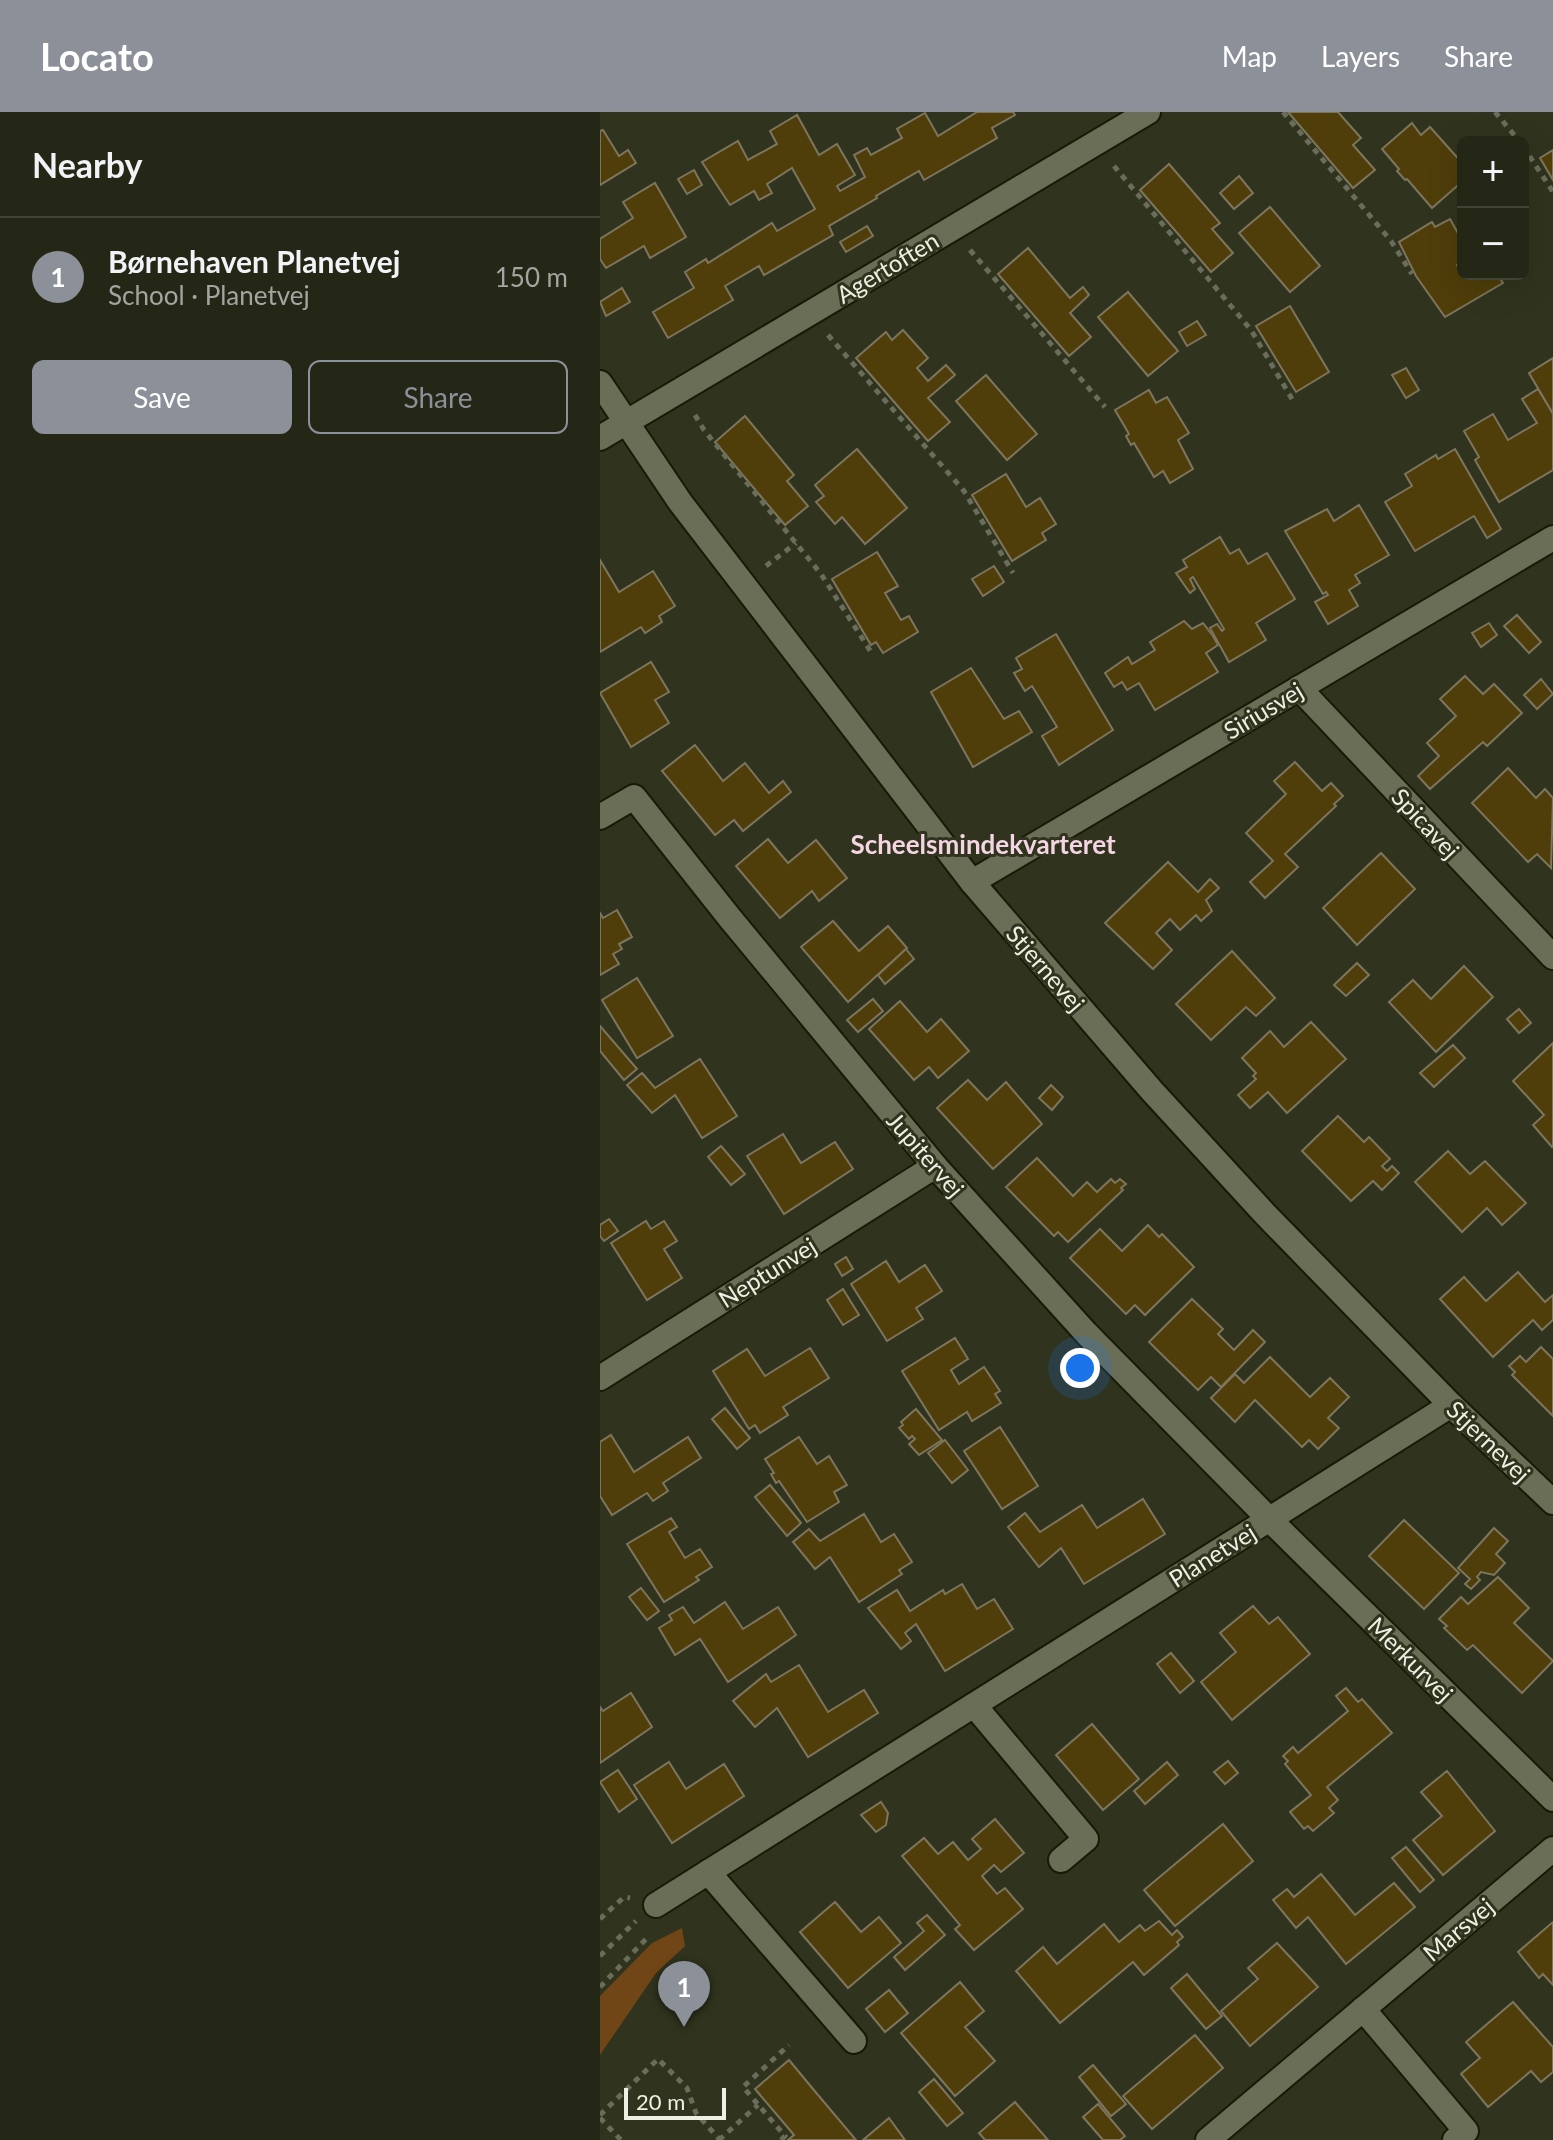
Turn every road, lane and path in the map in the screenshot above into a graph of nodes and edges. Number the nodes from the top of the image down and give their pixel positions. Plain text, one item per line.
1 (1148, 112) edge
2 (1283, 112) edge
3 (1495, 112) edge
4 (1515, 136) edge
5 (1095, 143) junction
6 (1529, 155) edge
7 (1553, 192) edge
8 (951, 229) junction
9 (1412, 274) dead end
10 (809, 313) junction
11 (600, 383) edge
12 (681, 389) junction
13 (1295, 404) dead end
14 (1105, 407) dead end
15 (626, 422) junction
16 (600, 438) edge
17 (1553, 538) edge
18 (796, 543) junction
19 (1013, 573) dead end
20 (743, 584) junction
21 (871, 652) dead end
22 (1299, 688) junction
23 (600, 817) edge
24 (972, 882) junction
25 (1553, 957) edge
26 (935, 1166) junction
27 (600, 1378) edge
28 (1451, 1405) junction
29 (1553, 1502) edge
30 (1269, 1519) junction
31 (974, 1705) junction
32 (1553, 1799) edge
33 (1553, 1849) edge
34 (1061, 1860) dead end
35 (708, 1872) junction
36 (656, 1905) joint
37 (646, 1939) dead end
38 (600, 1956) edge
39 (600, 1987) edge
40 (1363, 2009) junction
41 (854, 2041) dead end
42 (789, 2045) dead end
43 (758, 2105) junction
44 (600, 2116) edge
45 (621, 2140) edge
46 (720, 2140) edge
47 (781, 2140) edge
48 (1208, 2140) edge
49 (1455, 2140) edge

1 - 5 street, Agertoften
2 - 9 path
3 - 4 path
5 - 8 street, Agertoften
5 - 13 path
6 - 7 path
8 - 10 street, Agertoften
8 - 14 path
10 - 12 street, Agertoften
10 - 19 path
11 - 15 street, Stjernevej
12 - 15 street, Agertoften
12 - 18 path
15 - 16 street, Agertoften
15 - 20 street, Stjernevej
17 - 22 street, Siriusvej
18 - 20 path
18 - 21 path
20 - 24 street, Stjernevej
22 - 24 street, Siriusvej
22 - 25 street, Spicavej
23 - 26 street, Jupitervej
24 - 28 street, Stjernevej
26 - 27 street, Neptunvej
26 - 30 street, Jupitervej
28 - 29 street, Stjernevej
28 - 30 street, Planetvej
30 - 31 street, Planetvej
30 - 32 street, Merkurvej
31 - 34 street
31 - 35 street, Planetvej
33 - 40 street, Marsvej
35 - 36 street, Planetvej
35 - 41 street
36 - 38 path
37 - 39 path
40 - 48 street, Marsvej
40 - 49 street
42 - 43 path
43 - 46 path
43 - 47 path
44 - 45 path
44 - 46 path

